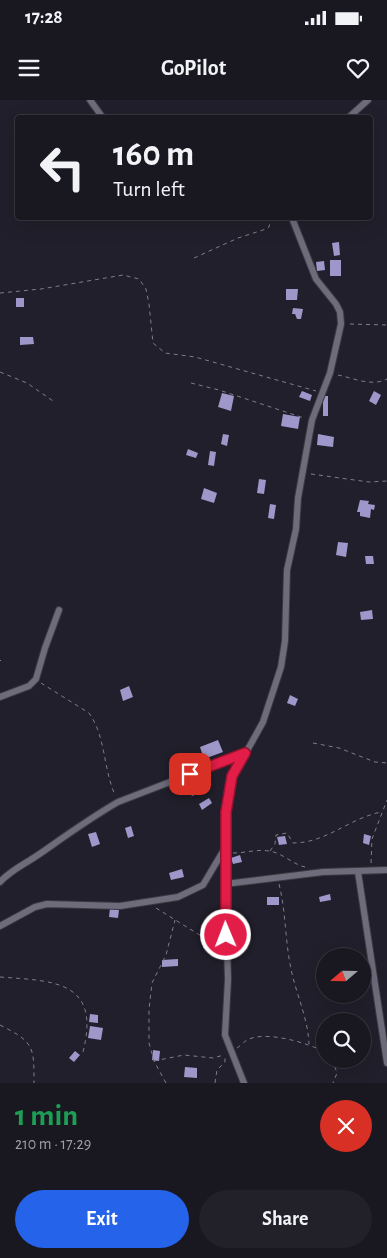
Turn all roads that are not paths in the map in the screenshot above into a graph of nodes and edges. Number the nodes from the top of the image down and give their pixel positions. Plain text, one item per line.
1 (90, 100) edge
2 (368, 100) edge
3 (101, 115) edge
4 (351, 115) edge
5 (293, 220) edge
6 (59, 610) dead end
7 (0, 697) edge
8 (245, 753) junction
9 (226, 848) junction
10 (387, 870) edge
11 (358, 872) junction
12 (0, 882) edge
13 (225, 884) junction
14 (0, 926) edge
15 (387, 1063) edge
16 (244, 1083) edge

1 - 3 street
2 - 4 street
5 - 8 street
6 - 7 street
8 - 9 street
8 - 12 street
9 - 13 street
9 - 14 street
10 - 11 street
11 - 13 street
11 - 15 street
13 - 16 street

